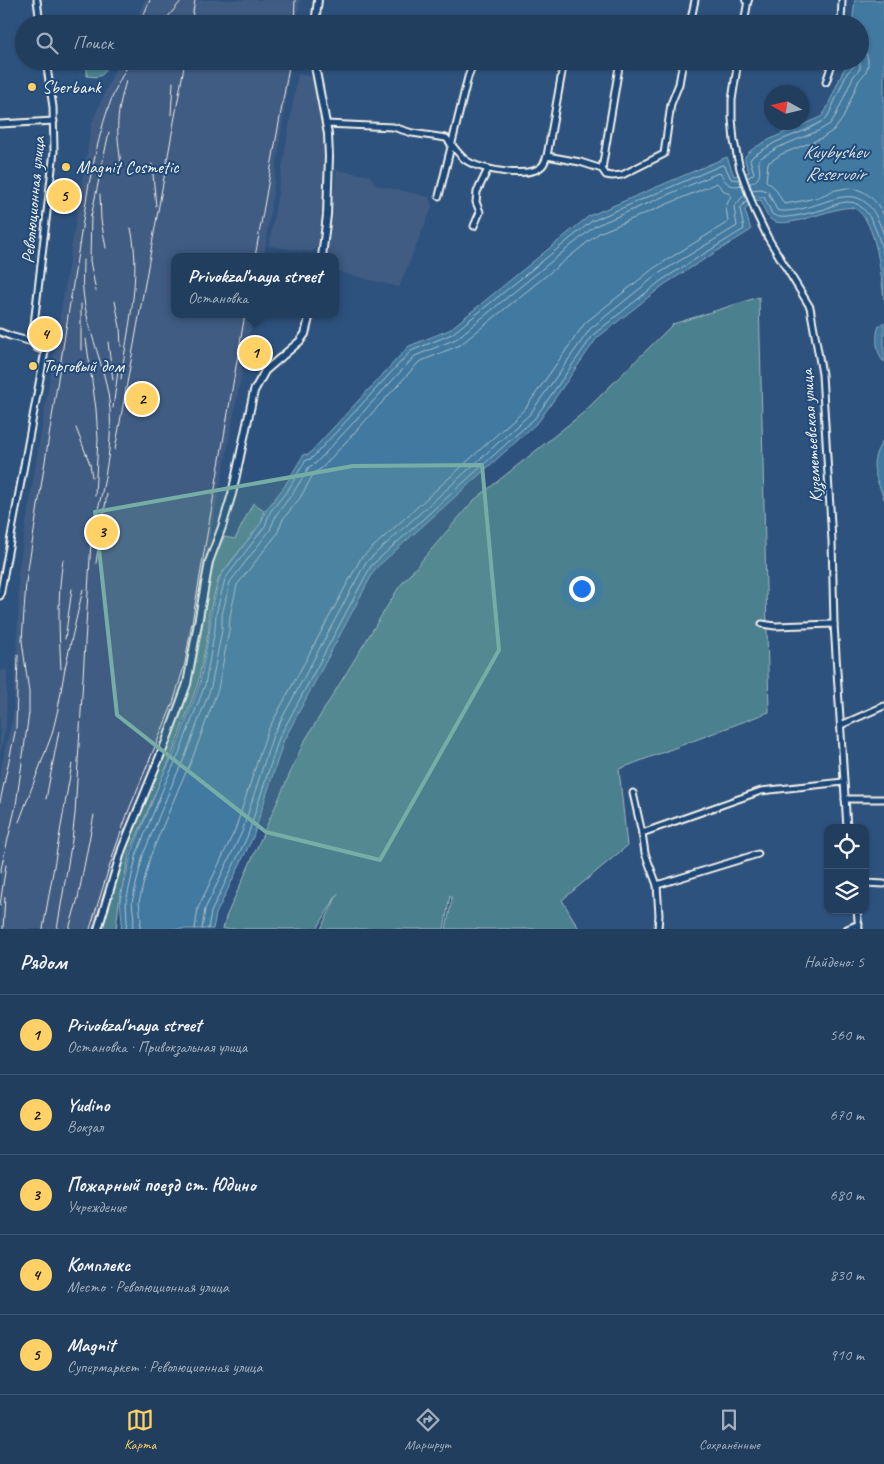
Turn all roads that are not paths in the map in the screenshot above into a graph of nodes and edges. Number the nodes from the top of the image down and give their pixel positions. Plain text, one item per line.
1 (37, 0) edge
2 (318, 0) edge
3 (695, 0) edge
4 (747, 0) edge
5 (842, 0) edge
6 (39, 15) edge
7 (316, 15) edge
8 (692, 15) edge
9 (745, 15) edge
10 (841, 15) edge
11 (47, 70) edge
12 (316, 70) edge
13 (471, 70) edge
14 (562, 70) edge
15 (618, 70) edge
16 (681, 70) edge
17 (737, 70) edge
18 (830, 70) edge
19 (826, 82) dead end
20 (54, 122) junction
21 (0, 124) edge
22 (326, 124) junction
23 (452, 144) junction
24 (547, 156) junction
25 (488, 169) junction
26 (602, 169) junction
27 (439, 196) dead end
28 (474, 226) dead end
29 (322, 253) edge
30 (309, 318) edge
31 (0, 332) edge
32 (32, 342) junction
33 (0, 596) edge
34 (762, 624) dead end
35 (834, 624) junction
36 (884, 706) edge
37 (841, 725) junction
38 (843, 782) junction
39 (633, 793) dead end
40 (844, 799) junction
41 (884, 799) edge
42 (847, 824) edge
43 (642, 833) junction
44 (758, 854) dead end
45 (869, 883) edge
46 (884, 884) edge
47 (657, 885) junction
48 (859, 926) edge
49 (98, 929) edge
50 (658, 929) edge
51 (847, 929) edge

1 - 6 street
2 - 7 main road
3 - 8 street
4 - 9 street
5 - 10 street
11 - 20 street, Революционная улица
12 - 22 main road
13 - 23 street
14 - 24 street
15 - 26 street
16 - 26 street
17 - 35 street, Куземетьевская улица
18 - 19 street
20 - 21 street
20 - 32 street, Революционная улица
22 - 23 street
22 - 29 main road
23 - 25 street
23 - 27 street
24 - 25 street
24 - 26 street
25 - 28 street
30 - 49 main road
31 - 32 street
32 - 33 street
34 - 35 street
35 - 37 street, Куземетьевская улица
36 - 37 street
37 - 38 street, Куземетьевская улица
38 - 40 street, Куземетьевская улица
38 - 43 street
39 - 43 street
40 - 41 street
40 - 42 street, Куземетьевская улица
43 - 47 street
44 - 47 street
45 - 46 street
47 - 50 street
48 - 51 street

